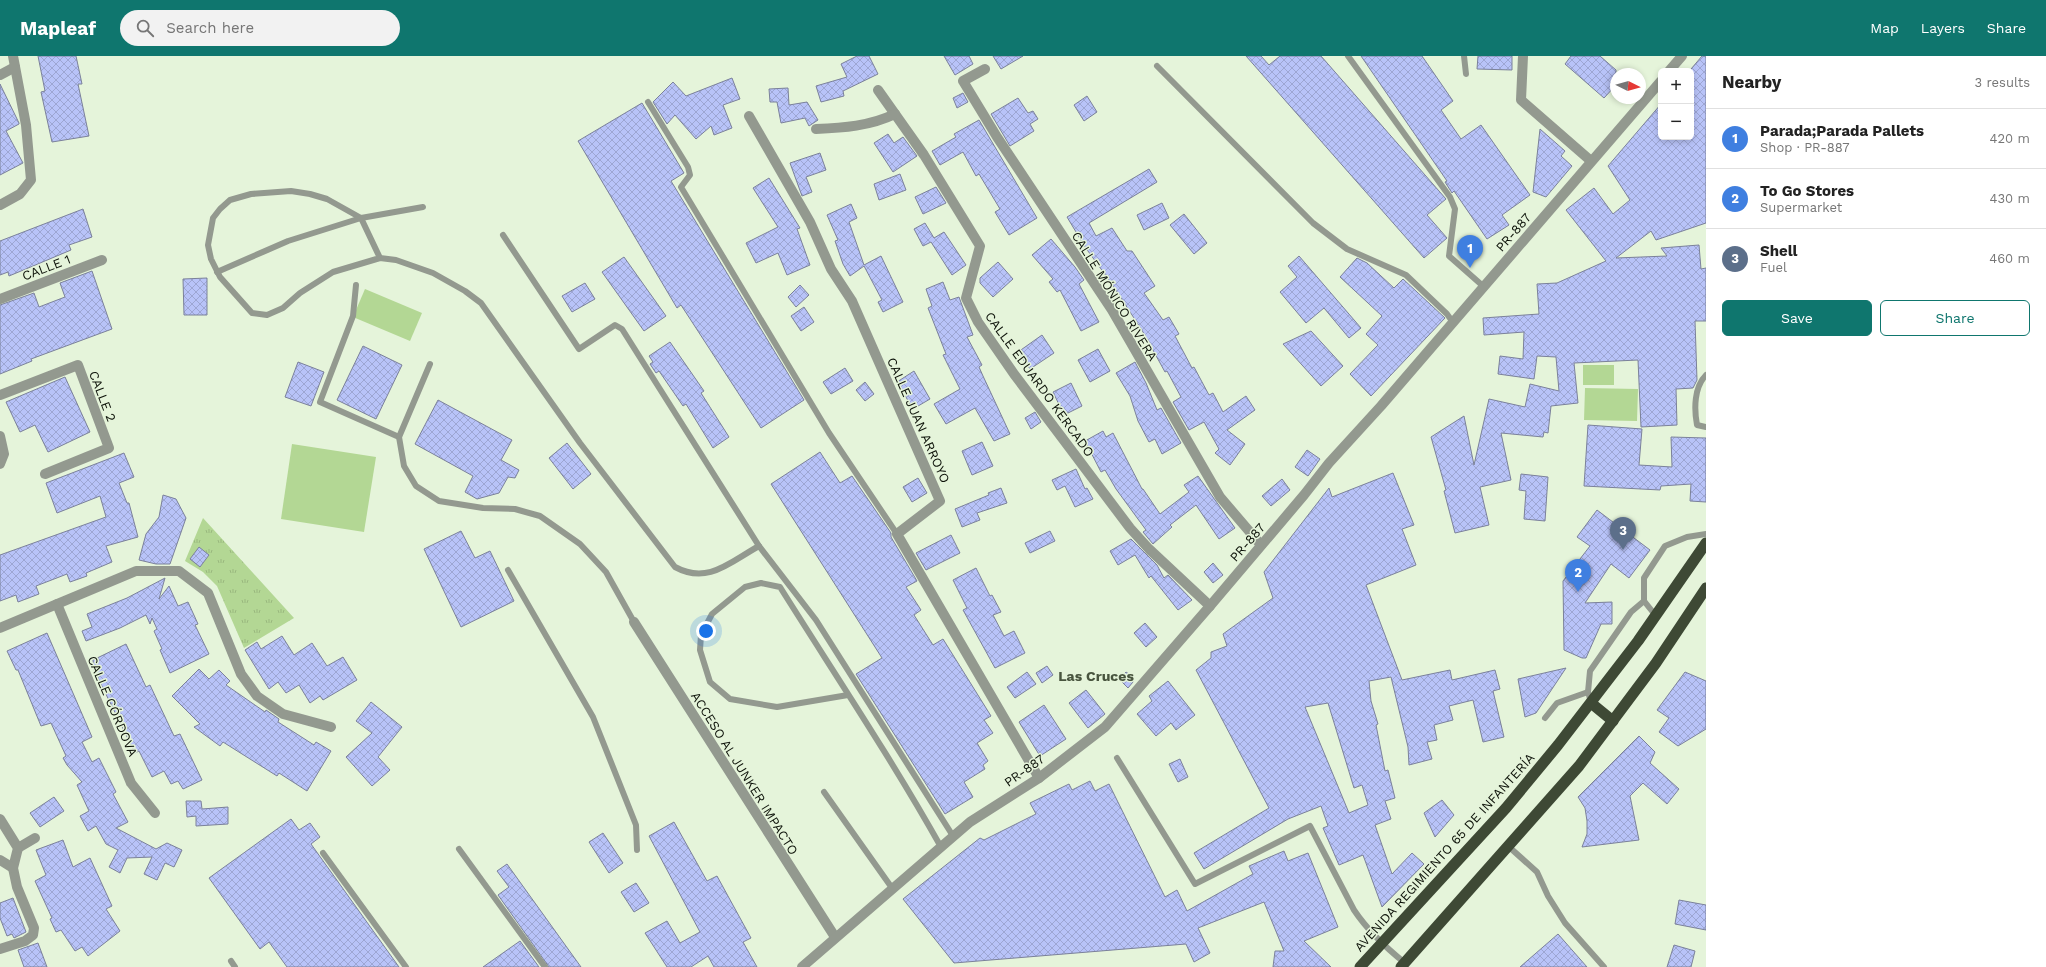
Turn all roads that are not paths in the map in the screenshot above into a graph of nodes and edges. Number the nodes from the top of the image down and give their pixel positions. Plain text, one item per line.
1 (13, 56) edge
2 (1348, 56) edge
3 (1464, 56) edge
4 (1523, 56) edge
5 (1682, 56) edge
6 (1157, 66) dead end
7 (16, 67) junction
8 (1672, 68) edge
9 (985, 69) dead end
10 (1466, 74) dead end
11 (0, 75) edge
12 (1658, 84) edge
13 (878, 90) dead end
14 (648, 102) dead end
15 (895, 114) junction
16 (749, 116) dead end
17 (816, 128) dead end
18 (1591, 161) junction
19 (0, 205) edge
20 (423, 207) dead end
21 (360, 218) junction
22 (503, 235) dead end
23 (380, 258) junction
24 (102, 260) dead end
25 (217, 272) junction
26 (356, 285) dead end
27 (1483, 286) junction
28 (0, 299) edge
29 (1452, 321) junction
30 (430, 364) dead end
31 (1706, 375) edge
32 (0, 395) edge
33 (1706, 427) edge
34 (0, 436) edge
35 (399, 437) junction
36 (0, 464) edge
37 (45, 474) dead end
38 (897, 534) junction
39 (1706, 534) edge
40 (1706, 543) edge
41 (1261, 545) junction
42 (759, 546) junction
43 (508, 570) dead end
44 (1706, 588) edge
45 (1644, 601) junction
46 (57, 604) junction
47 (1210, 606) junction
48 (1656, 616) junction
49 (634, 622) joint
50 (0, 628) edge
51 (848, 695) junction
52 (1589, 697) junction
53 (1545, 718) dead end
54 (1613, 721) junction
55 (331, 727) dead end
56 (1117, 758) dead end
57 (1038, 778) junction
58 (824, 792) dead end
59 (155, 813) dead end
60 (0, 819) edge
61 (953, 836) junction
62 (35, 838) dead end
63 (941, 846) junction
64 (1508, 846) junction
65 (18, 848) junction
66 (459, 850) dead end
67 (637, 850) dead end
68 (323, 853) dead end
69 (0, 860) edge
70 (13, 868) junction
71 (892, 888) junction
72 (835, 937) junction
73 (1381, 944) junction
74 (0, 949) edge
75 (231, 961) dead end
76 (1406, 966) edge
77 (235, 967) edge
78 (406, 967) edge
79 (545, 967) edge
80 (802, 967) edge
81 (1360, 967) edge
82 (1604, 967) edge

1 - 7 street
2 - 27 lane
3 - 10 lane
4 - 18 street
5 - 8 street
6 - 29 lane
7 - 11 street
7 - 19 street
9 - 41 street, CALLE MÓNICO RIVERA
12 - 18 street, PR-887
13 - 15 street, CALLE EDUARDO KERCADO
14 - 38 lane
15 - 17 street
15 - 47 street, CALLE EDUARDO KERCADO
16 - 38 street, CALLE JUAN ARROYO
18 - 27 street, PR-887
20 - 21 lane
21 - 23 lane
21 - 25 lane
21 - 25 lane
22 - 42 lane
23 - 25 lane
23 - 42 lane
24 - 28 street, CALLE 1
26 - 35 lane
27 - 29 street, PR-887
29 - 41 street, PR-887
30 - 35 lane
31 - 33 lane
32 - 37 street, CALLE 2
34 - 36 street
35 - 49 lane
38 - 57 street
39 - 45 lane
40 - 48 highway, AVENIDA REGIMIENTO 65 DE INFANTERÍA
41 - 47 street, PR-887
42 - 61 lane
43 - 67 lane
44 - 54 highway
45 - 48 lane
45 - 52 lane
46 - 50 street
46 - 55 street
46 - 59 street, CALLE CÓRDOVA
47 - 57 street, PR-887
48 - 52 highway, AVENIDA REGIMIENTO 65 DE INFANTERÍA
49 - 72 street, ACCESO AL JUNKER IMPACTO
51 - 51 lane
51 - 63 lane
52 - 53 lane
52 - 54 highway
52 - 73 highway, AVENIDA REGIMIENTO 65 DE INFANTERÍA
54 - 64 highway
56 - 73 lane
57 - 61 street, PR-887
58 - 71 lane
60 - 65 street
61 - 63 street, PR-887
62 - 65 street
63 - 71 street, PR-887
64 - 76 highway
64 - 82 lane
65 - 70 street
66 - 79 lane
68 - 78 lane
69 - 70 street
70 - 74 street
71 - 72 street, PR-887
72 - 80 street, PR-887
73 - 76 lane
73 - 81 highway, AVENIDA REGIMIENTO 65 DE INFANTERÍA
75 - 77 lane

